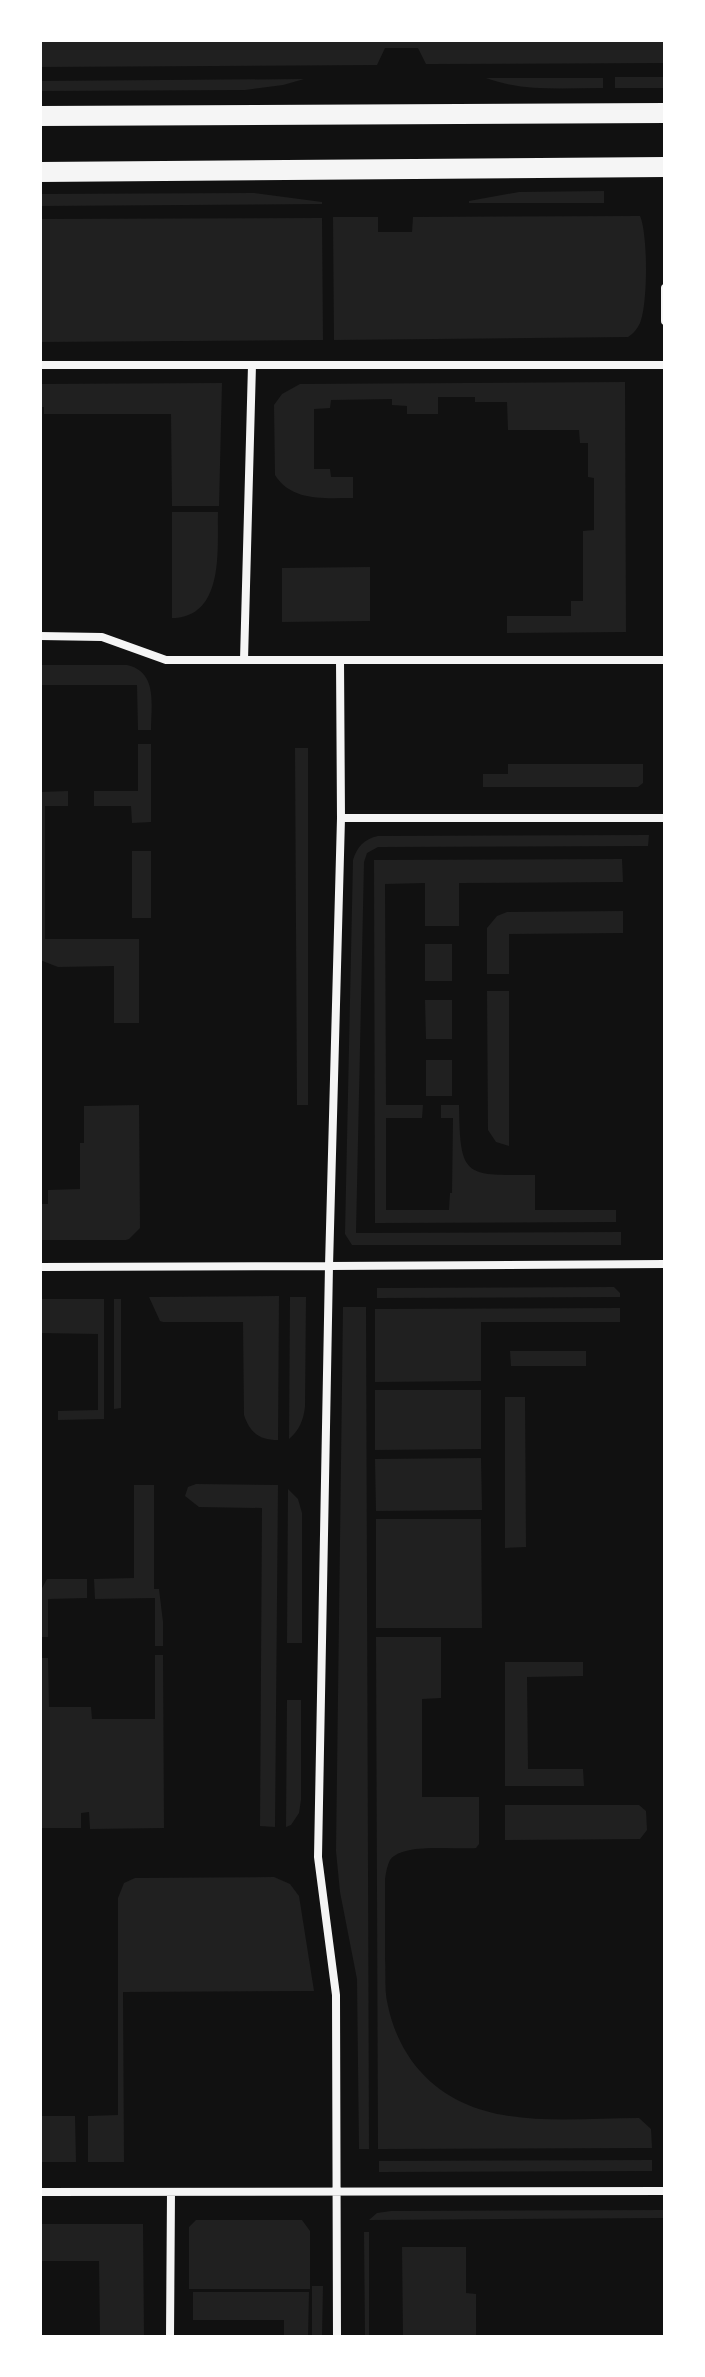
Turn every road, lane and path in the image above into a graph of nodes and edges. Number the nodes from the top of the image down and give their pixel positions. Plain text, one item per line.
1 (665, 113) edge
2 (40, 116) edge
3 (665, 167) edge
4 (40, 172) edge
5 (665, 288) edge
6 (665, 321) edge
7 (40, 365) edge
8 (252, 365) junction
9 (665, 365) edge
10 (40, 636) edge
11 (244, 660) junction
12 (340, 660) junction
13 (665, 660) edge
14 (341, 818) junction
15 (665, 818) edge
16 (665, 1264) edge
17 (329, 1266) junction
18 (40, 1267) edge
19 (336, 2191) junction
20 (665, 2191) edge
21 (40, 2192) edge
22 (171, 2192) junction
23 (170, 2337) edge
24 (337, 2337) edge

1 - 2 main road
3 - 4 main road
5 - 6 street
7 - 8 street
8 - 9 street
8 - 11 street
10 - 11 street
11 - 12 street
12 - 13 street
12 - 14 street
14 - 15 street
14 - 17 street
16 - 17 street
17 - 18 street
17 - 19 street
19 - 20 street
19 - 22 street
19 - 24 street
21 - 22 street
22 - 23 street

